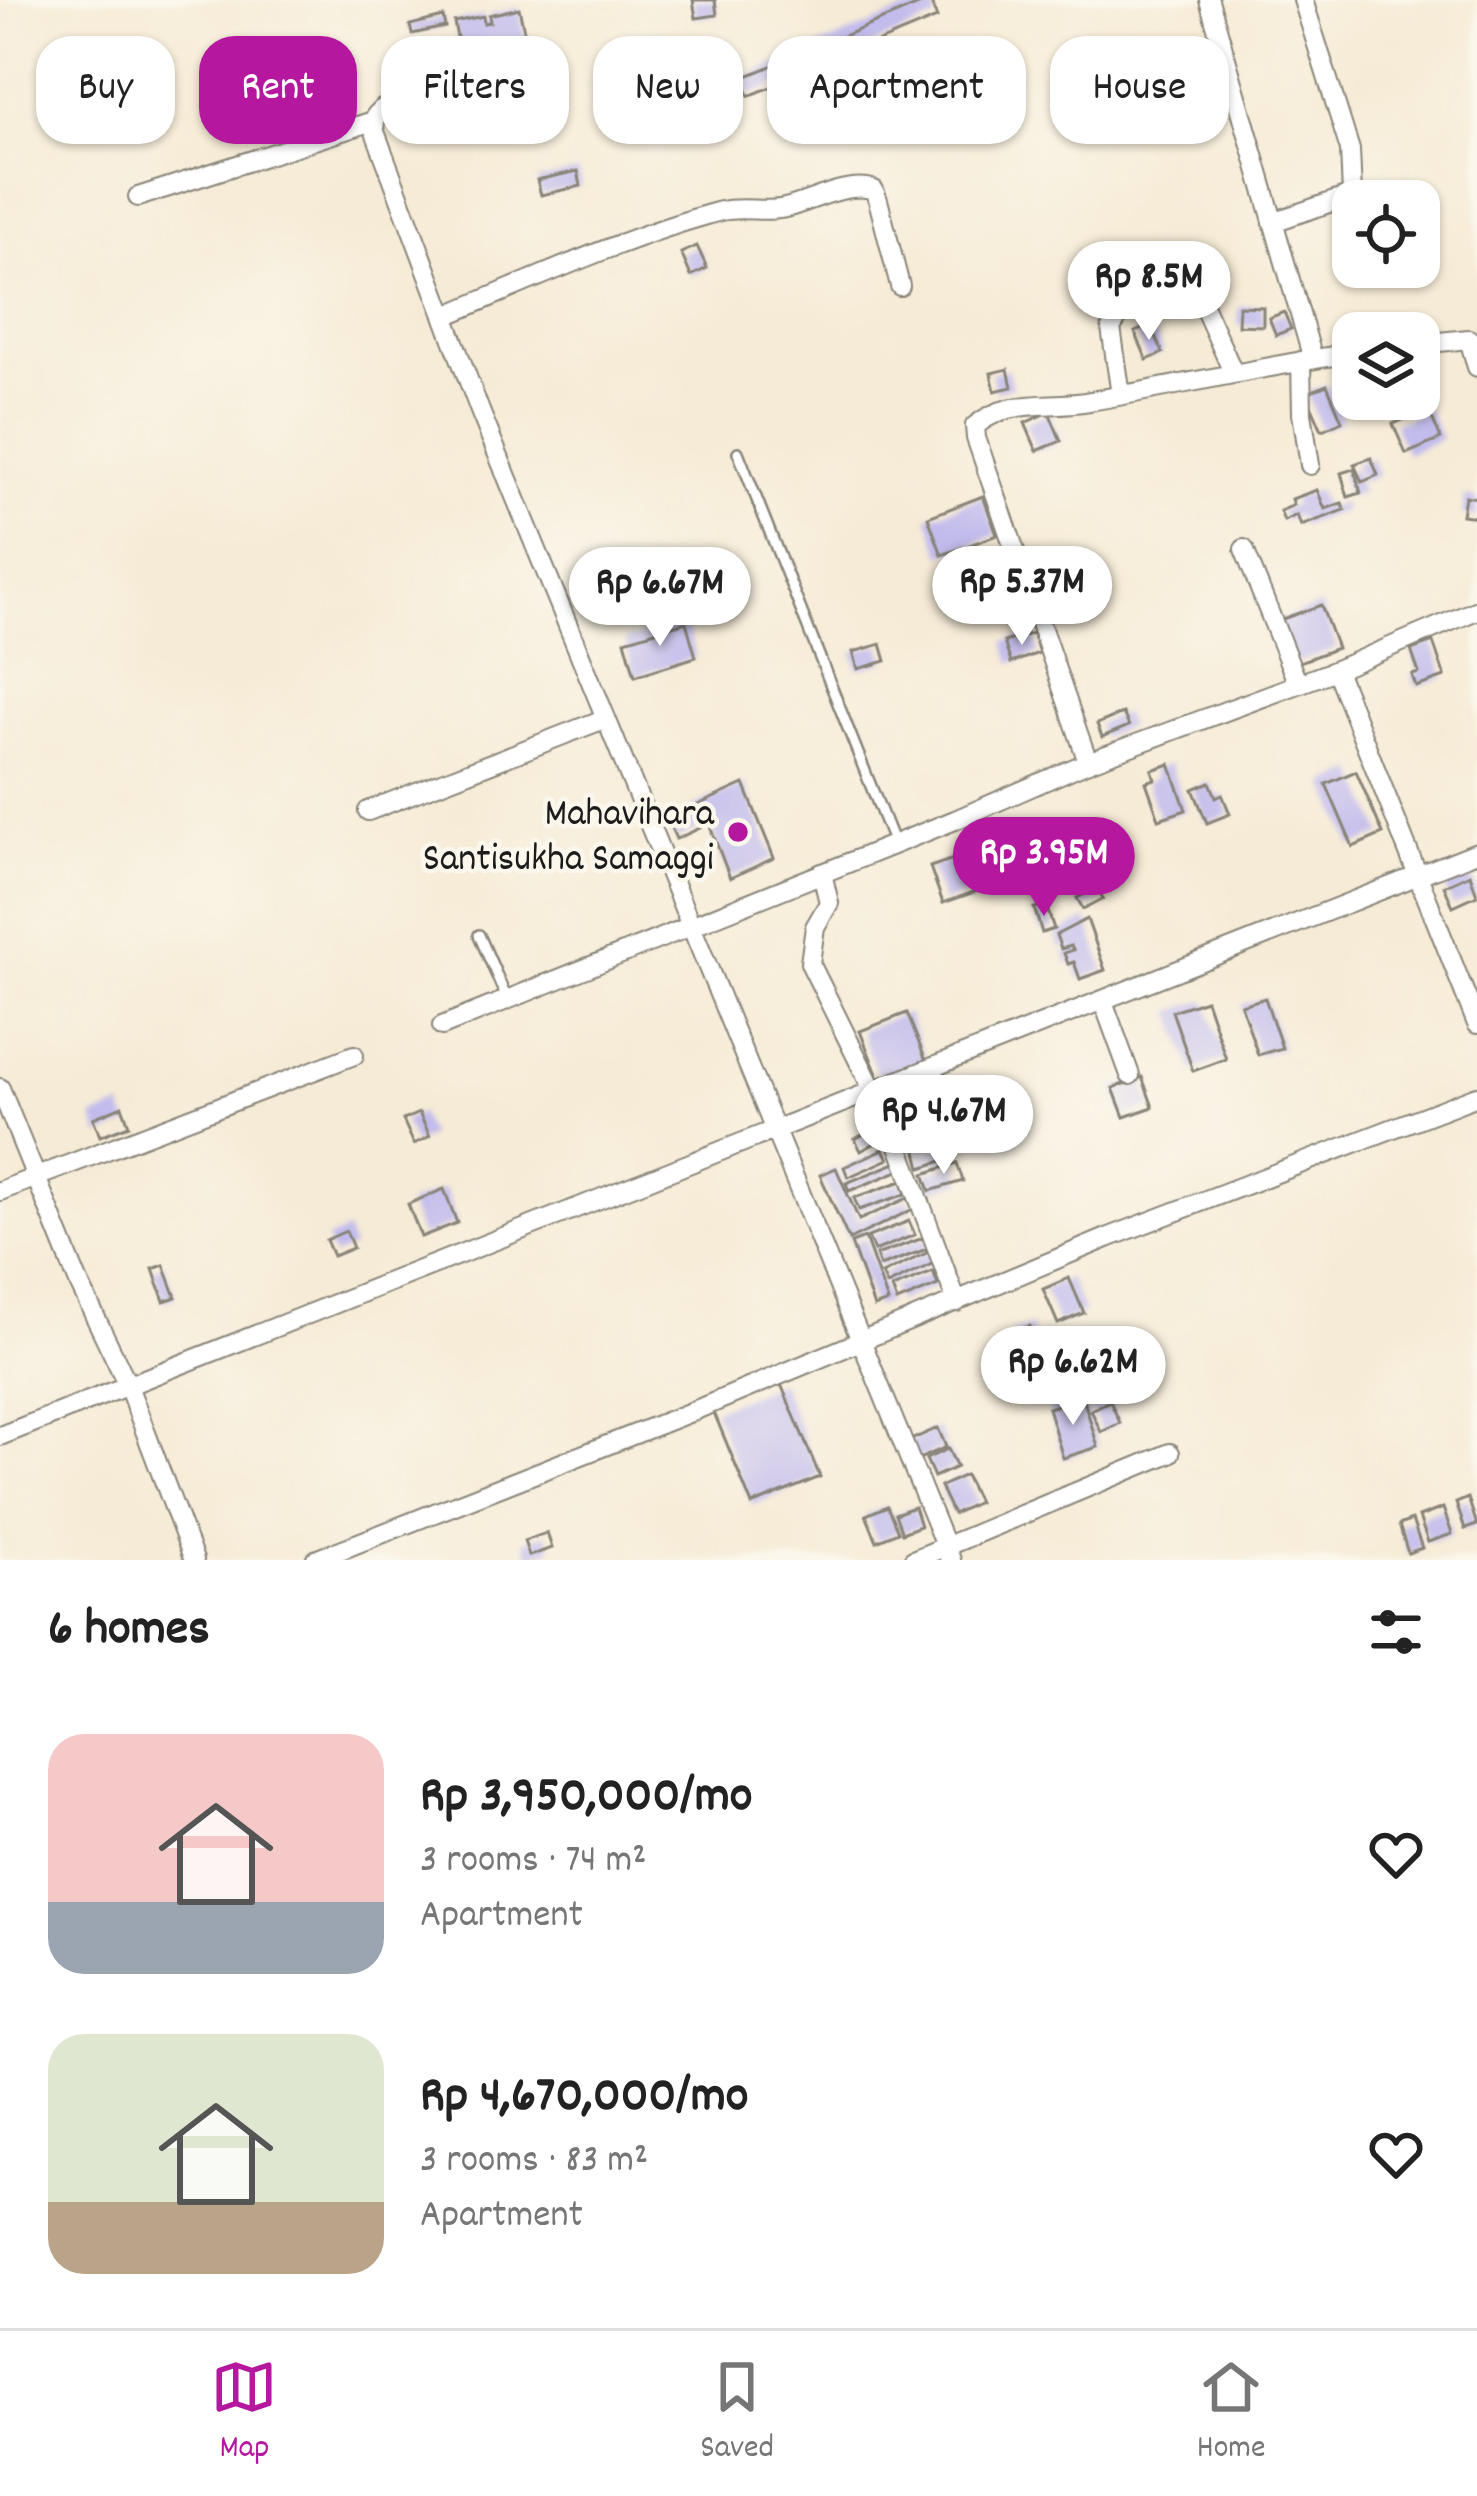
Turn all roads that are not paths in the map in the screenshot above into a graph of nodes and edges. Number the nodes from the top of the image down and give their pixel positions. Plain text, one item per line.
1 (1209, 0) edge
2 (1303, 0) edge
3 (381, 110) edge
4 (374, 121) junction
5 (138, 196) dead end
6 (1273, 222) junction
7 (1185, 265) dead end
8 (900, 286) dead end
9 (1127, 303) dead end
10 (445, 316) junction
11 (1473, 338) edge
12 (1440, 342) edge
13 (1332, 356) edge
14 (1307, 360) junction
15 (1477, 367) edge
16 (1233, 372) junction
17 (1121, 395) junction
18 (738, 452) dead end
19 (1310, 465) dead end
20 (1244, 549) dead end
21 (1477, 610) edge
22 (1336, 670) junction
23 (1297, 682) junction
24 (604, 719) junction
25 (1088, 762) junction
26 (368, 811) dead end
27 (894, 844) junction
28 (1477, 852) edge
29 (822, 872) junction
30 (1419, 876) junction
31 (688, 926) junction
32 (479, 935) dead end
33 (507, 999) junction
34 (1102, 1001) junction
35 (1477, 1024) edge
36 (442, 1025) dead end
37 (354, 1055) dead end
38 (935, 1068) junction
39 (1130, 1075) dead end
40 (0, 1088) edge
41 (874, 1092) junction
42 (1477, 1096) edge
43 (777, 1131) junction
44 (34, 1177) junction
45 (0, 1191) edge
46 (957, 1302) junction
47 (861, 1343) junction
48 (127, 1383) junction
49 (0, 1436) edge
50 (1170, 1453) dead end
51 (949, 1553) edge
52 (194, 1560) edge
53 (315, 1560) edge
54 (913, 1560) edge

1 - 6 street
2 - 6 street
3 - 4 street
4 - 5 street
4 - 10 street
6 - 14 street
7 - 16 street
8 - 10 street
9 - 17 street
10 - 24 street
11 - 12 street
11 - 15 street
13 - 14 street
14 - 16 street
14 - 19 street
16 - 17 street
17 - 25 street
18 - 27 lane
20 - 23 street
21 - 22 street
22 - 23 street
22 - 30 street
23 - 25 street
24 - 26 street
24 - 31 street
25 - 27 street
27 - 29 street
28 - 30 street
29 - 31 street
29 - 41 street
30 - 34 street
30 - 35 street
31 - 33 street
31 - 43 street
32 - 33 lane
33 - 36 street
34 - 38 street
34 - 39 street
37 - 44 street
38 - 41 street
38 - 46 street
40 - 44 street
41 - 43 street
42 - 46 street
43 - 47 street
43 - 48 street
44 - 45 street
44 - 48 street
46 - 47 street
47 - 51 street
47 - 53 street
48 - 49 street
48 - 52 street
50 - 51 street
51 - 54 street

